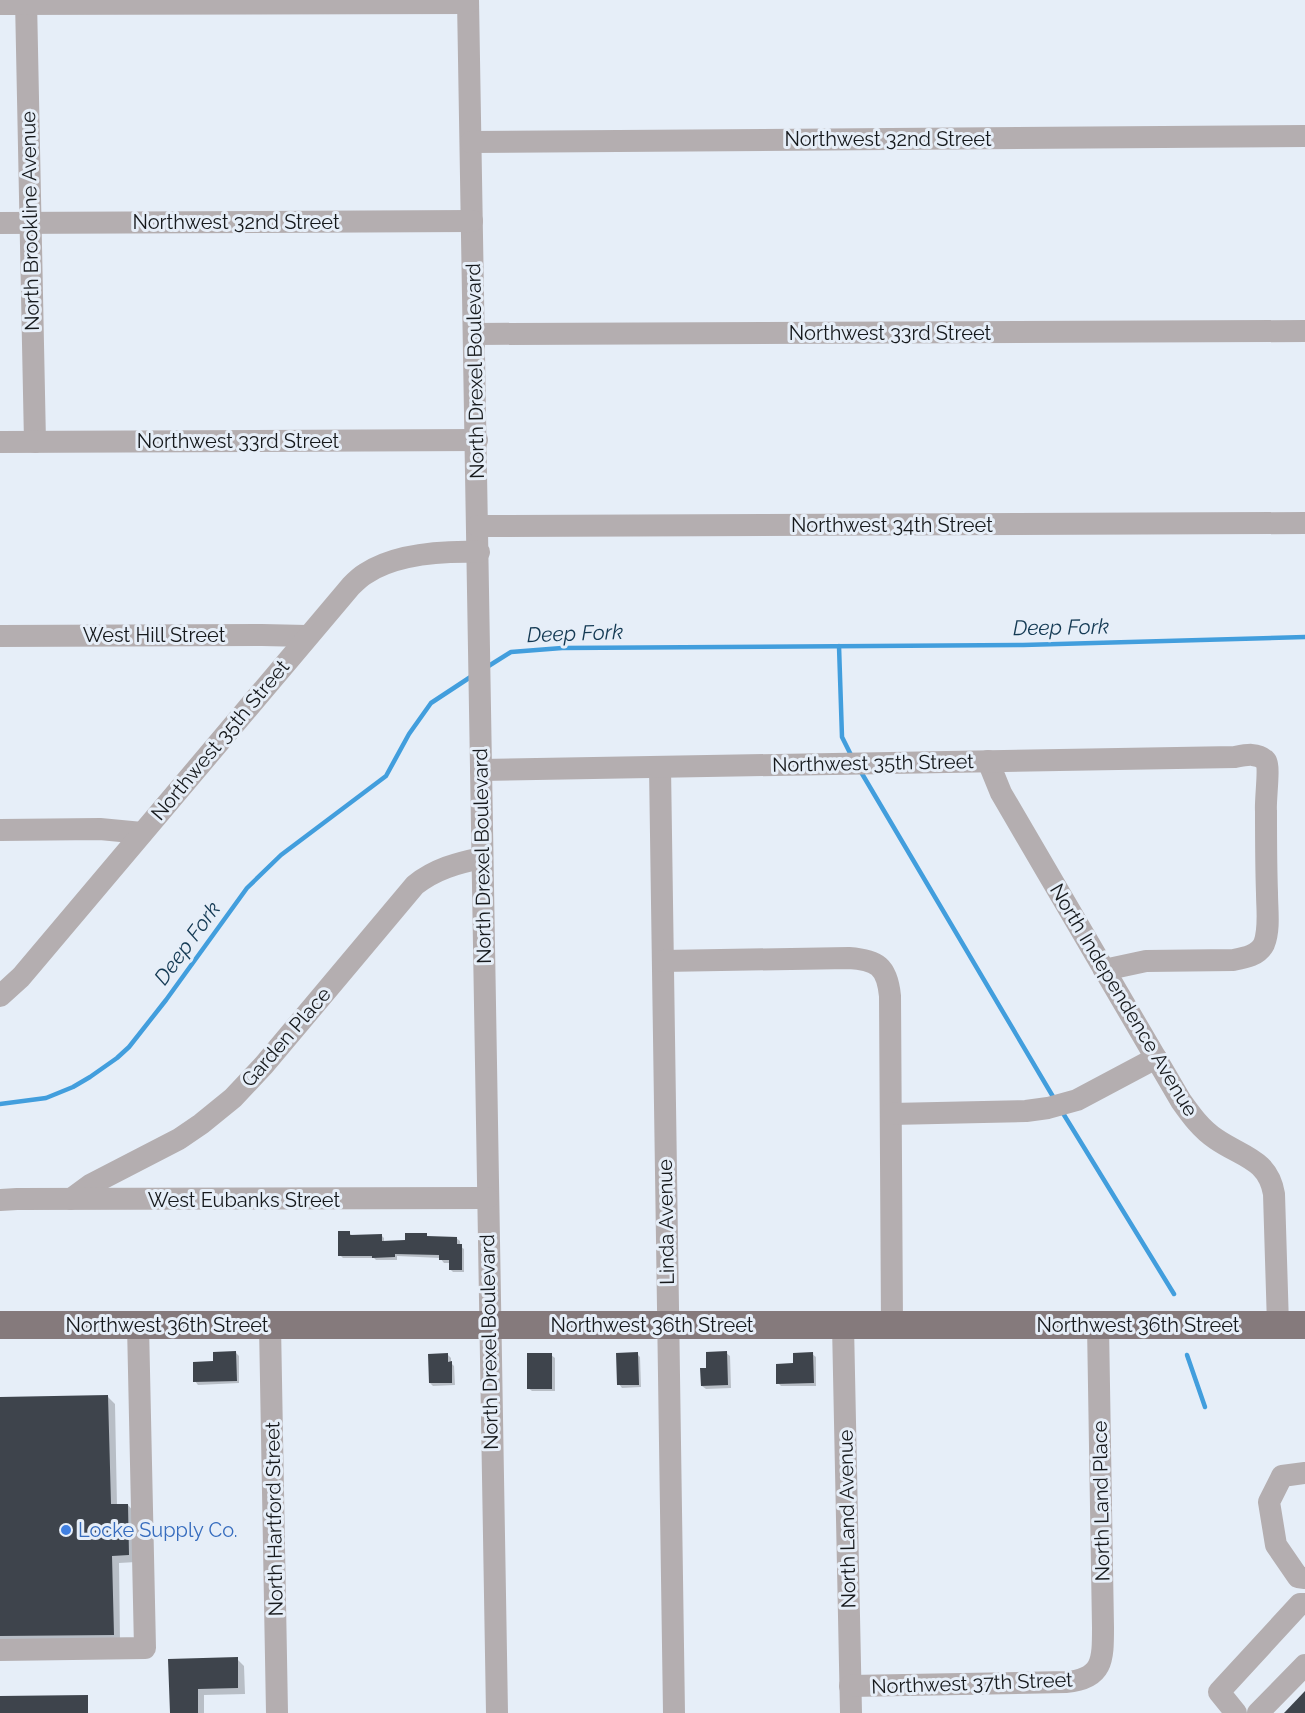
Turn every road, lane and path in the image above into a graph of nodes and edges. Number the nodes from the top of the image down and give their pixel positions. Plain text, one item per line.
1 (26, 2) edge
2 (138, 2) edge
3 (468, 2) edge
4 (0, 4) edge
5 (1305, 136) edge
6 (471, 142) junction
7 (472, 221) junction
8 (30, 222) junction
9 (0, 223) edge
10 (1305, 331) edge
11 (475, 334) junction
12 (477, 441) junction
13 (0, 442) edge
14 (35, 442) junction
15 (1305, 523) edge
16 (478, 526) junction
17 (479, 552) junction
18 (0, 636) edge
19 (307, 636) junction
20 (988, 761) junction
21 (660, 767) junction
22 (481, 770) junction
23 (0, 830) edge
24 (142, 833) junction
25 (482, 858) junction
26 (663, 961) junction
27 (1104, 970) junction
28 (0, 996) edge
29 (1156, 1058) junction
30 (891, 1114) junction
31 (487, 1198) junction
32 (71, 1199) junction
33 (0, 1200) edge
34 (0, 1325) edge
35 (138, 1325) junction
36 (270, 1325) junction
37 (489, 1325) junction
38 (668, 1325) junction
39 (843, 1325) junction
40 (892, 1325) junction
41 (1098, 1325) junction
42 (1291, 1325) edge
43 (1305, 1473) edge
44 (1305, 1578) edge
45 (1305, 1604) edge
46 (0, 1650) edge
47 (1305, 1665) edge
48 (1092, 1674) joint
49 (850, 1686) junction
50 (277, 1713) edge
51 (497, 1713) edge
52 (674, 1713) edge
53 (851, 1713) edge
54 (1236, 1713) edge
55 (1258, 1713) edge

1 - 2 street
1 - 4 street
1 - 8 street, North Brookline Avenue
2 - 3 street
3 - 6 street, North Drexel Boulevard
5 - 6 street, Northwest 32nd Street
6 - 7 street, North Drexel Boulevard
7 - 8 street, Northwest 32nd Street
7 - 11 street, North Drexel Boulevard
8 - 9 street, Northwest 32nd Street
8 - 14 street, North Brookline Avenue
10 - 11 street, Northwest 33rd Street
11 - 12 street, North Drexel Boulevard
12 - 14 street, Northwest 33rd Street
12 - 16 street, North Drexel Boulevard
13 - 14 street, Northwest 33rd Street
15 - 16 street, Northwest 34th Street
16 - 17 street, North Drexel Boulevard
17 - 19 street, Northwest 35th Street
17 - 22 street, North Drexel Boulevard
18 - 19 street, West Hill Street
19 - 24 street, Northwest 35th Street
20 - 21 street, Northwest 35th Street
20 - 27 street, North Independence Avenue
20 - 27 street, Northwest 35th Street
21 - 22 street, Northwest 35th Street
21 - 26 street, Linda Avenue
22 - 25 street, North Drexel Boulevard
23 - 24 street
24 - 28 street, Northwest 35th Street
25 - 31 street, North Drexel Boulevard
25 - 32 street, Garden Place
26 - 30 street
26 - 38 street, Linda Avenue
27 - 29 street, North Independence Avenue
29 - 30 street
29 - 42 street, North Independence Avenue
30 - 40 street
31 - 32 street, West Eubanks Street
31 - 37 street, North Drexel Boulevard
32 - 33 street, West Eubanks Street
34 - 35 main road, Northwest 36th Street
35 - 36 main road, Northwest 36th Street
35 - 46 street
36 - 37 main road, Northwest 36th Street
36 - 50 street, North Hartford Street
37 - 38 main road, Northwest 36th Street
37 - 51 street, North Drexel Boulevard
38 - 39 main road, Northwest 36th Street
38 - 52 street, Linda Avenue
39 - 40 main road, Northwest 36th Street
39 - 49 street, North Land Avenue
40 - 41 main road, Northwest 36th Street
41 - 42 main road, Northwest 36th Street
41 - 48 street, North Land Place
43 - 44 street
45 - 54 street
47 - 55 street
48 - 49 street, Northwest 37th Street
49 - 53 street, North Land Avenue

